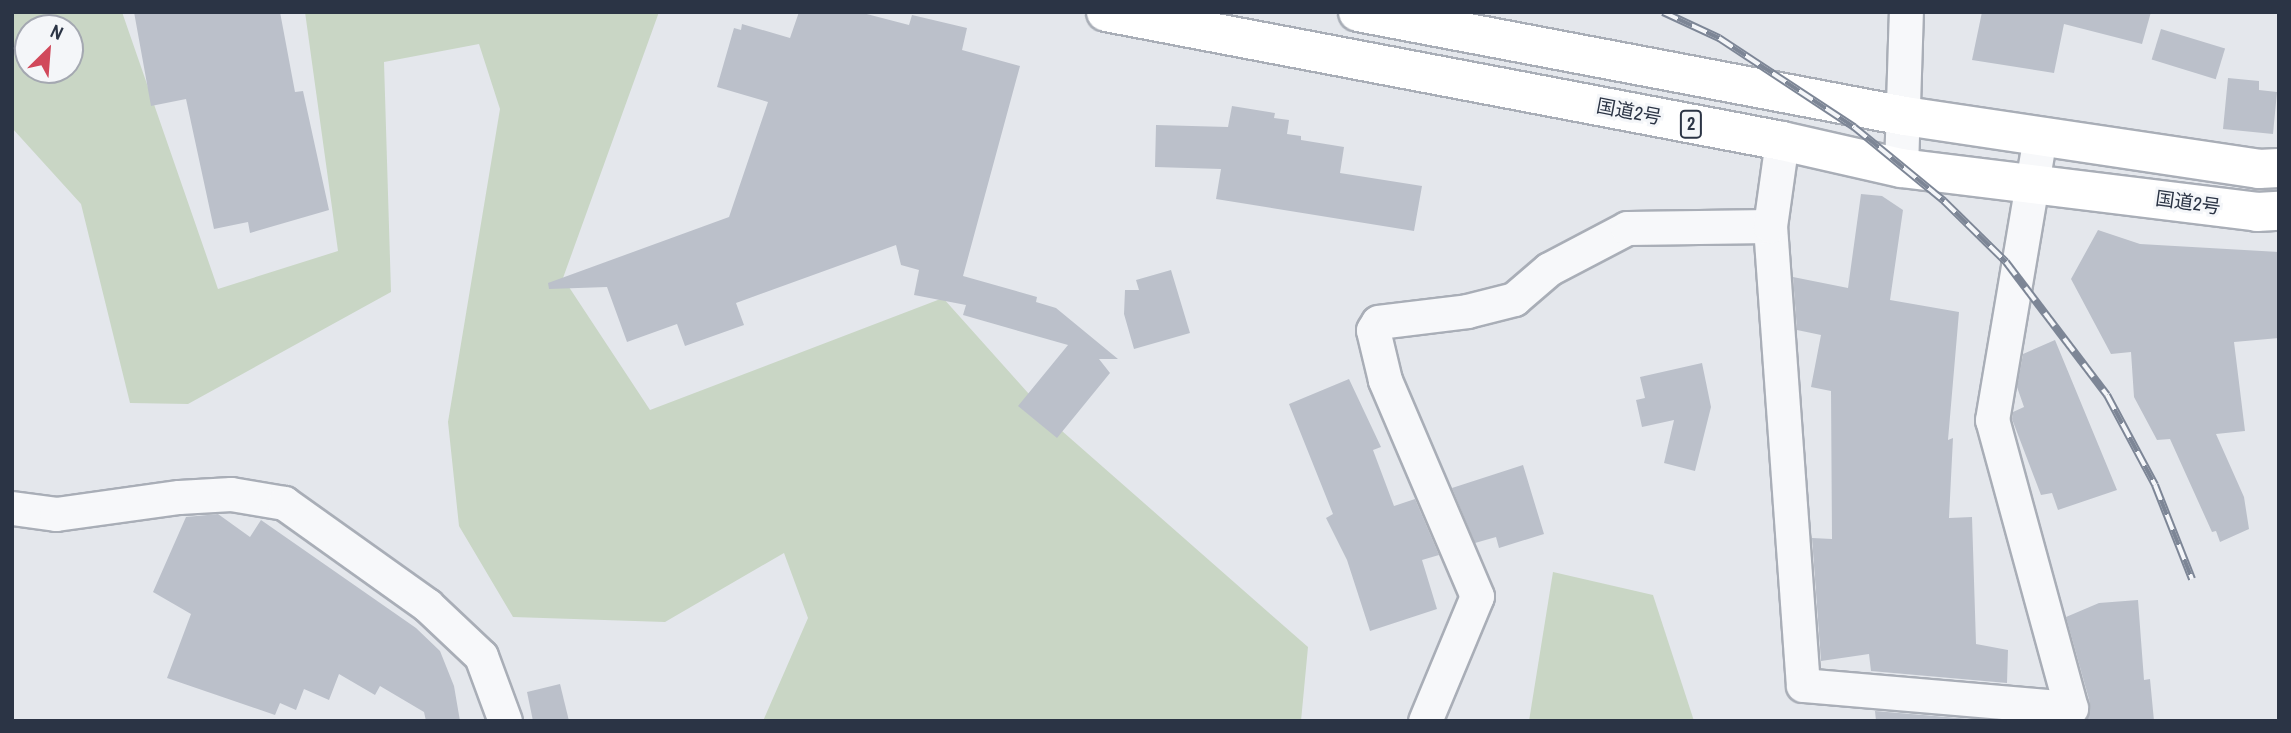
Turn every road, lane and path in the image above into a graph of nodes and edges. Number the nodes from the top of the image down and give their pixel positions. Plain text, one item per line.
1 (1105, 12) edge
2 (1358, 12) edge
3 (1906, 12) edge
4 (1905, 116) junction
5 (2040, 136) junction
6 (1782, 141) junction
7 (1901, 168) junction
8 (2279, 168) edge
9 (2031, 181) junction
10 (2279, 211) edge
11 (1770, 226) junction
12 (12, 508) edge
13 (505, 721) edge
14 (1426, 721) edge

1 - 6 highway, 国道2号 / 2
2 - 4 highway
3 - 4 street
4 - 5 highway
4 - 7 street
5 - 8 highway
5 - 9 street
6 - 7 highway, 国道2号 / 2
6 - 11 street
7 - 9 highway, 国道2号 / 2
9 - 10 highway, 国道2号 / 2
9 - 11 street
11 - 14 street
12 - 13 street

